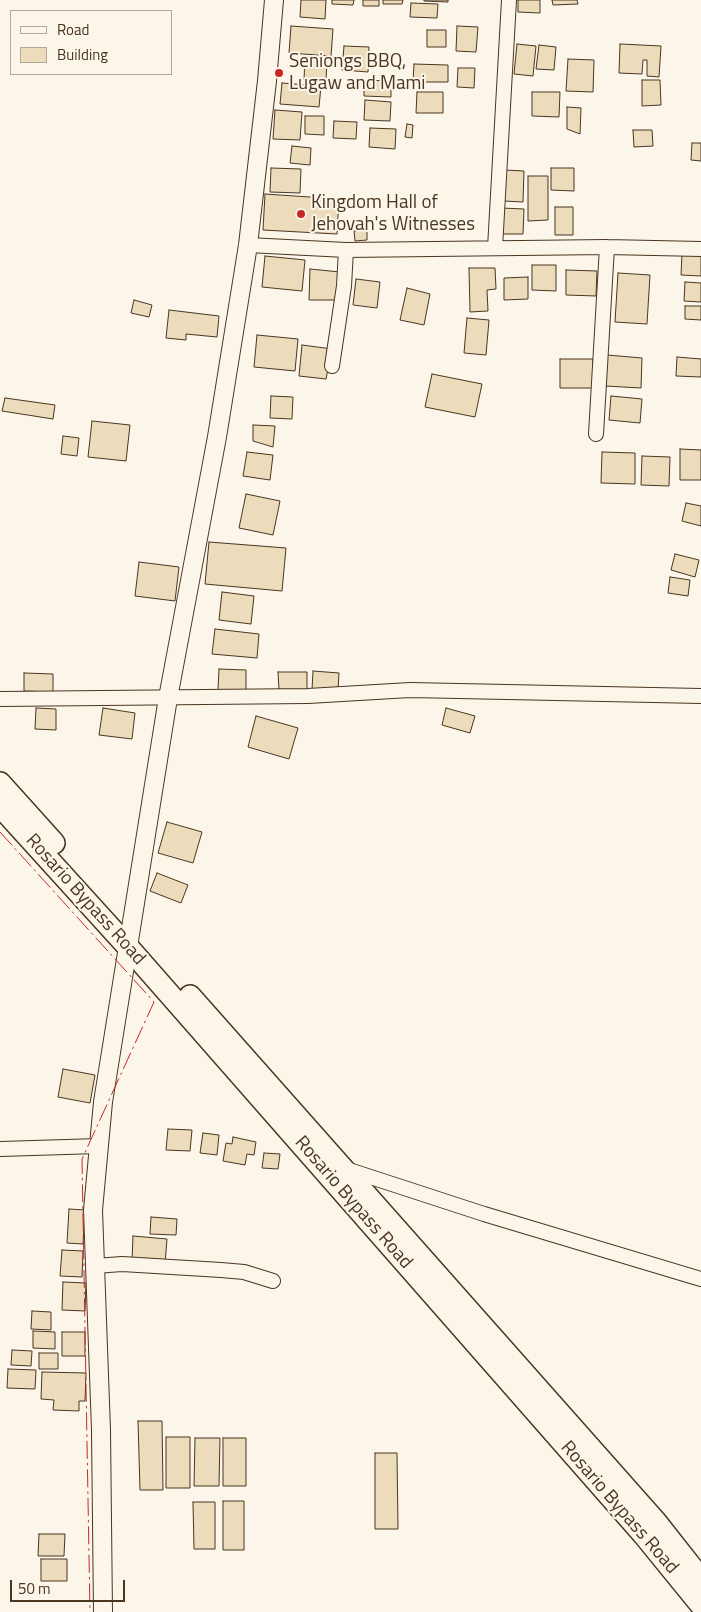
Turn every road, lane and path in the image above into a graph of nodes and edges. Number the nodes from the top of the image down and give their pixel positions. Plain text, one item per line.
1 (274, 0) edge
2 (508, 0) edge
3 (248, 245) junction
4 (606, 247) junction
5 (495, 248) junction
6 (701, 249) edge
7 (346, 250) junction
8 (332, 366) dead end
9 (596, 434) dead end
10 (701, 696) edge
11 (0, 698) edge
12 (168, 698) junction
13 (0, 783) edge
14 (0, 806) edge
15 (129, 938) junction
16 (99, 1146) junction
17 (0, 1149) edge
18 (342, 1168) junction
19 (95, 1266) junction
20 (701, 1279) edge
21 (273, 1281) dead end
22 (701, 1579) edge
23 (701, 1605) edge
24 (103, 1612) edge

1 - 3 street
2 - 5 street
3 - 7 street
3 - 12 street
4 - 5 street
4 - 6 street
4 - 9 street
5 - 7 street
7 - 8 street
10 - 12 street
11 - 12 street
12 - 15 street
13 - 15 main road, Rosario Bypass Road
14 - 15 main road, Rosario Bypass Road
15 - 16 street
15 - 18 main road, Rosario Bypass Road
15 - 23 main road, Rosario Bypass Road
16 - 17 street
16 - 19 street
18 - 20 street
18 - 22 main road, Rosario Bypass Road
19 - 21 street
19 - 24 street

